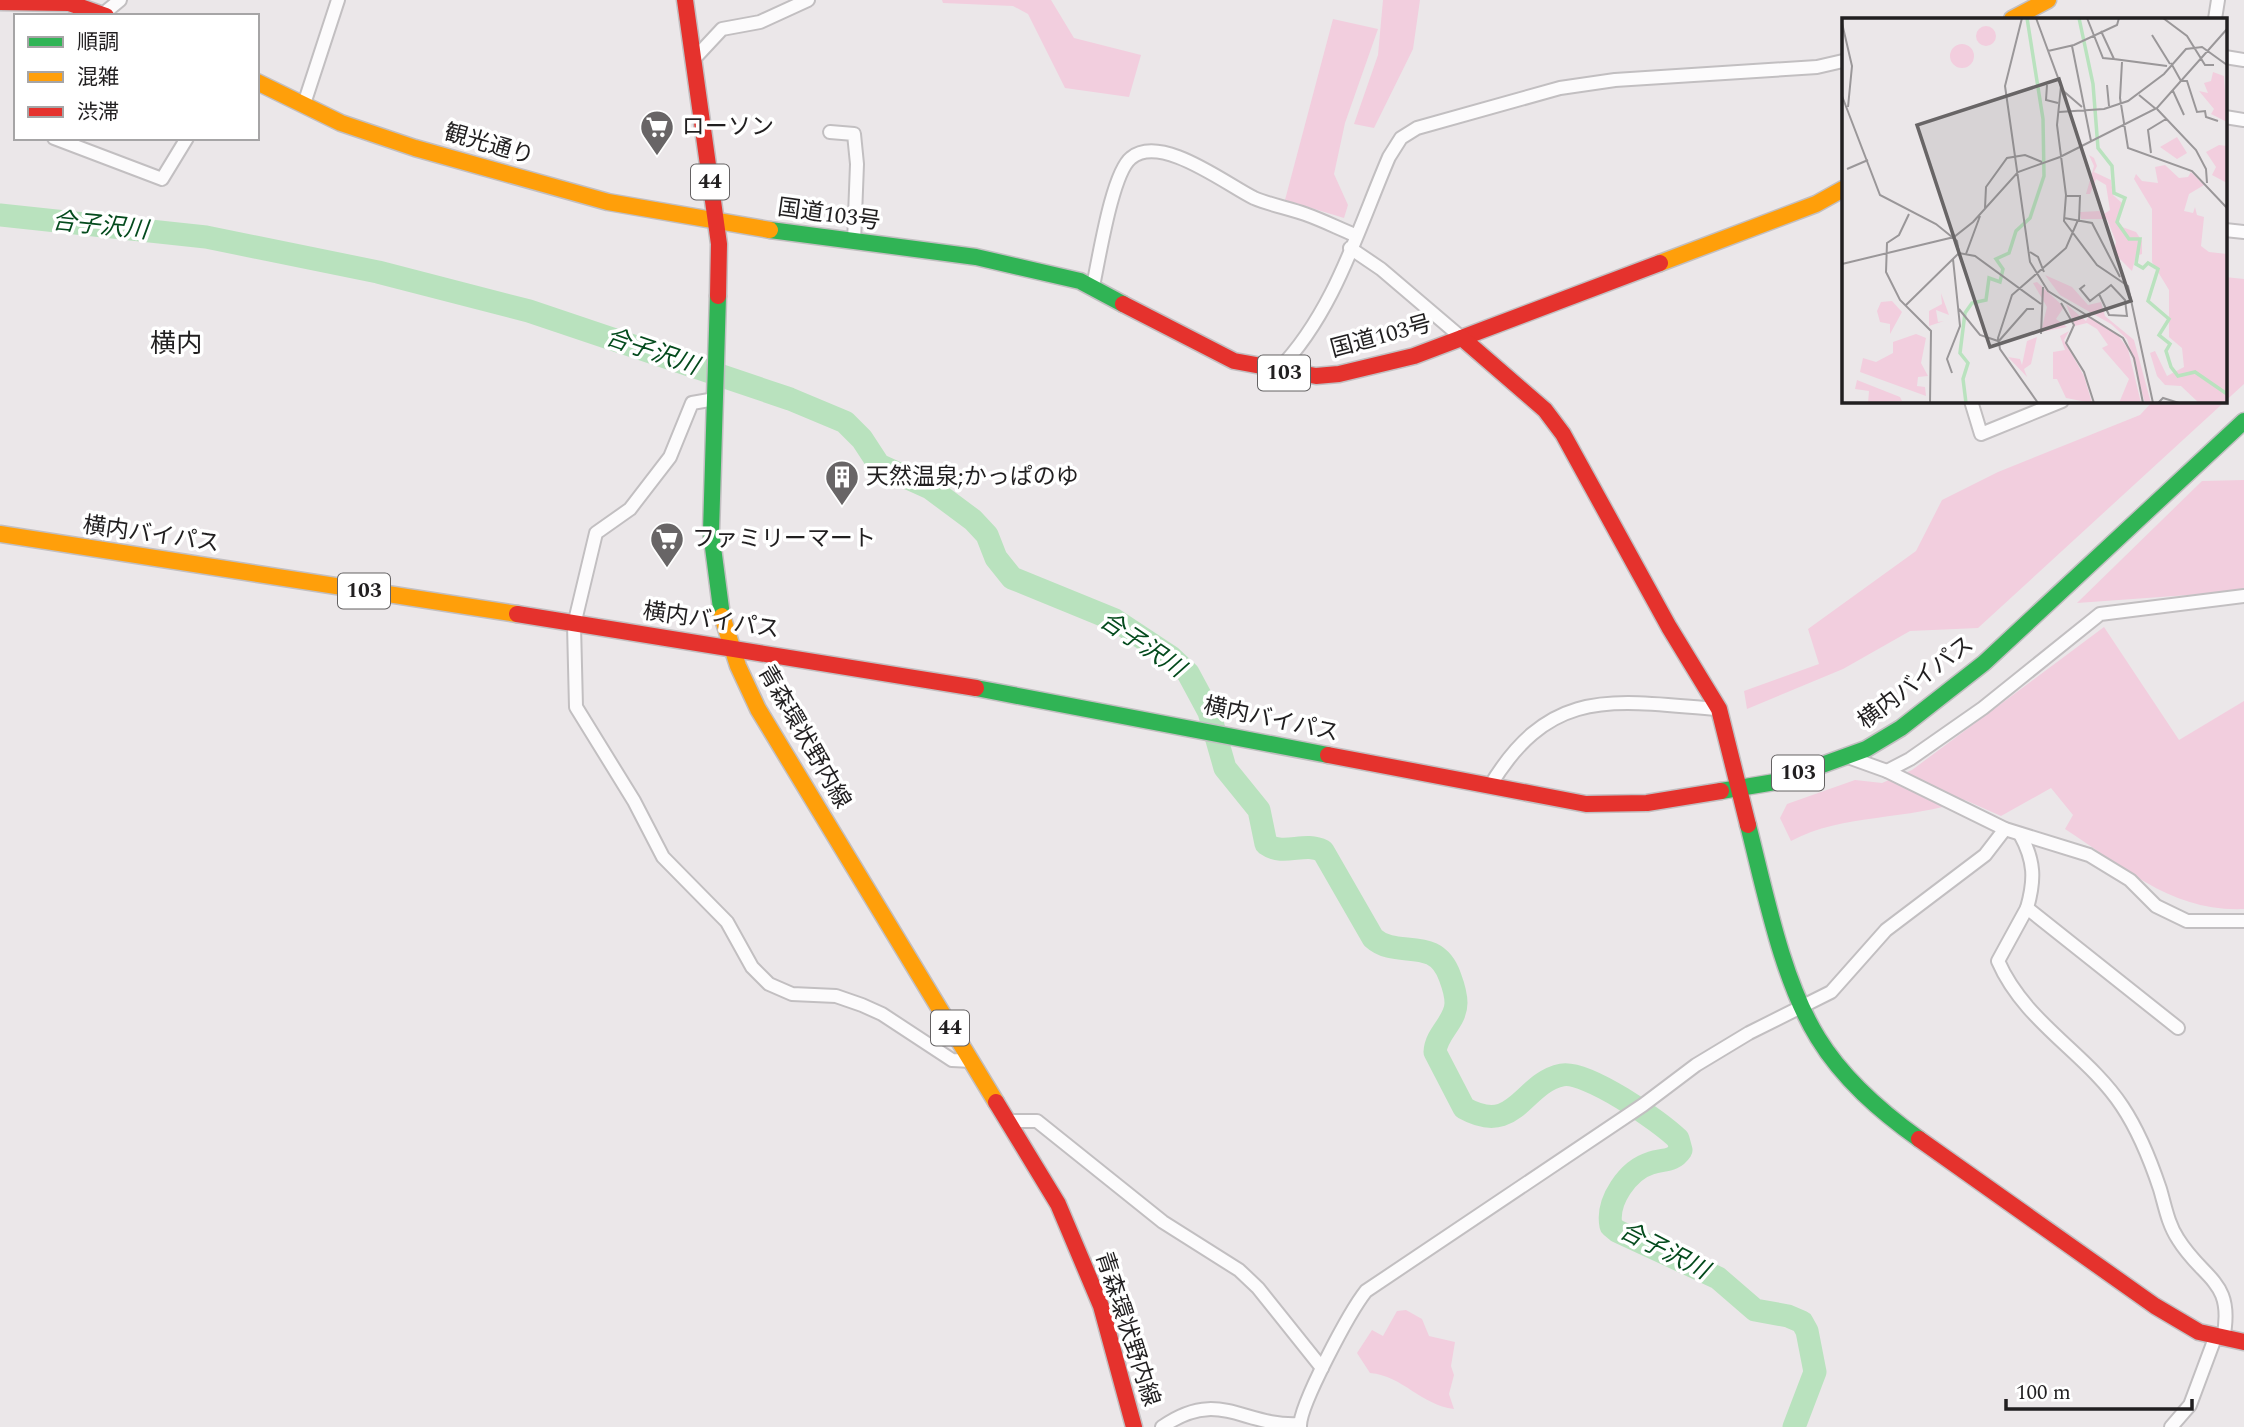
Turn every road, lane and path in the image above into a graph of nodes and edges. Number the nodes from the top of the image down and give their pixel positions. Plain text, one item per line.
1 (120, 0) edge
2 (338, 0) edge
3 (685, 0) edge
4 (808, 0) edge
5 (2048, 0) edge
6 (2218, 0) edge
7 (0, 2) edge
8 (101, 14) edge
9 (105, 14) edge
10 (2014, 18) edge
11 (2215, 18) edge
12 (2226, 57) edge
13 (694, 59) junction
14 (2244, 60) edge
15 (1842, 61) edge
16 (259, 83) edge
17 (304, 104) junction
18 (2226, 117) edge
19 (2244, 120) edge
20 (830, 132) dead end
21 (59, 140) edge
22 (186, 140) edge
23 (1842, 190) edge
24 (717, 223) junction
25 (2226, 230) edge
26 (2244, 232) edge
27 (854, 242) junction
28 (1352, 242) junction
29 (1093, 286) junction
30 (1462, 338) junction
31 (1276, 372) junction
32 (715, 396) junction
33 (1971, 402) edge
34 (2059, 402) edge
35 (2244, 421) edge
36 (0, 534) edge
37 (2244, 596) edge
38 (574, 625) junction
39 (728, 646) junction
40 (1719, 709) junction
41 (1845, 756) junction
42 (1887, 771) junction
43 (1490, 786) junction
44 (1737, 786) junction
45 (2006, 829) junction
46 (2020, 834) junction
47 (2027, 908) junction
48 (2244, 922) edge
49 (1802, 1008) junction
50 (2178, 1028) dead end
51 (973, 1060) junction
52 (1010, 1121) junction
53 (2219, 1339) junction
54 (2244, 1342) edge
55 (1322, 1368) junction
56 (1300, 1425) edge
57 (1134, 1427) edge
58 (1162, 1427) edge
59 (2171, 1427) edge

1 - 9 street
2 - 17 street
3 - 13 main road, 青森環状野内線 / 44
4 - 13 street
5 - 10 main road
6 - 11 street
7 - 8 main road
12 - 14 street
13 - 24 main road, 青森環状野内線 / 44
15 - 28 street
16 - 17 main road, 観光通り / 103
17 - 24 main road, 観光通り / 103
18 - 19 street
20 - 27 street
21 - 22 street
23 - 30 main road, 国道103号 / 103
24 - 27 main road, 国道103号 / 103
24 - 32 main road, 青森環状野内線 / 44
25 - 26 street
27 - 29 main road, 国道103号 / 103
28 - 29 street
28 - 30 street
28 - 31 street
29 - 31 main road, 国道103号 / 103
30 - 31 main road, 国道103号 / 103
30 - 40 main road
32 - 38 street
32 - 39 main road, 青森環状野内線 / 44
33 - 34 street
35 - 41 main road, 横内バイパス / 103
36 - 38 main road, 横内バイパス / 103
37 - 42 street
38 - 39 main road, 横内バイパス / 103
38 - 51 street
39 - 43 main road, 横内バイパス / 103
39 - 51 main road, 青森環状野内線 / 44
40 - 43 street
40 - 44 main road
41 - 42 street
41 - 44 main road, 横内バイパス / 103
42 - 45 street
43 - 44 main road, 横内バイパス / 103
44 - 49 main road
45 - 46 street
45 - 49 street
46 - 47 street
46 - 48 street
47 - 50 street
47 - 53 street
49 - 53 main road
49 - 55 street
51 - 52 main road, 青森環状野内線 / 44
52 - 55 street
52 - 57 main road, 青森環状野内線 / 44
53 - 54 main road
53 - 59 street
55 - 56 street
56 - 58 street

